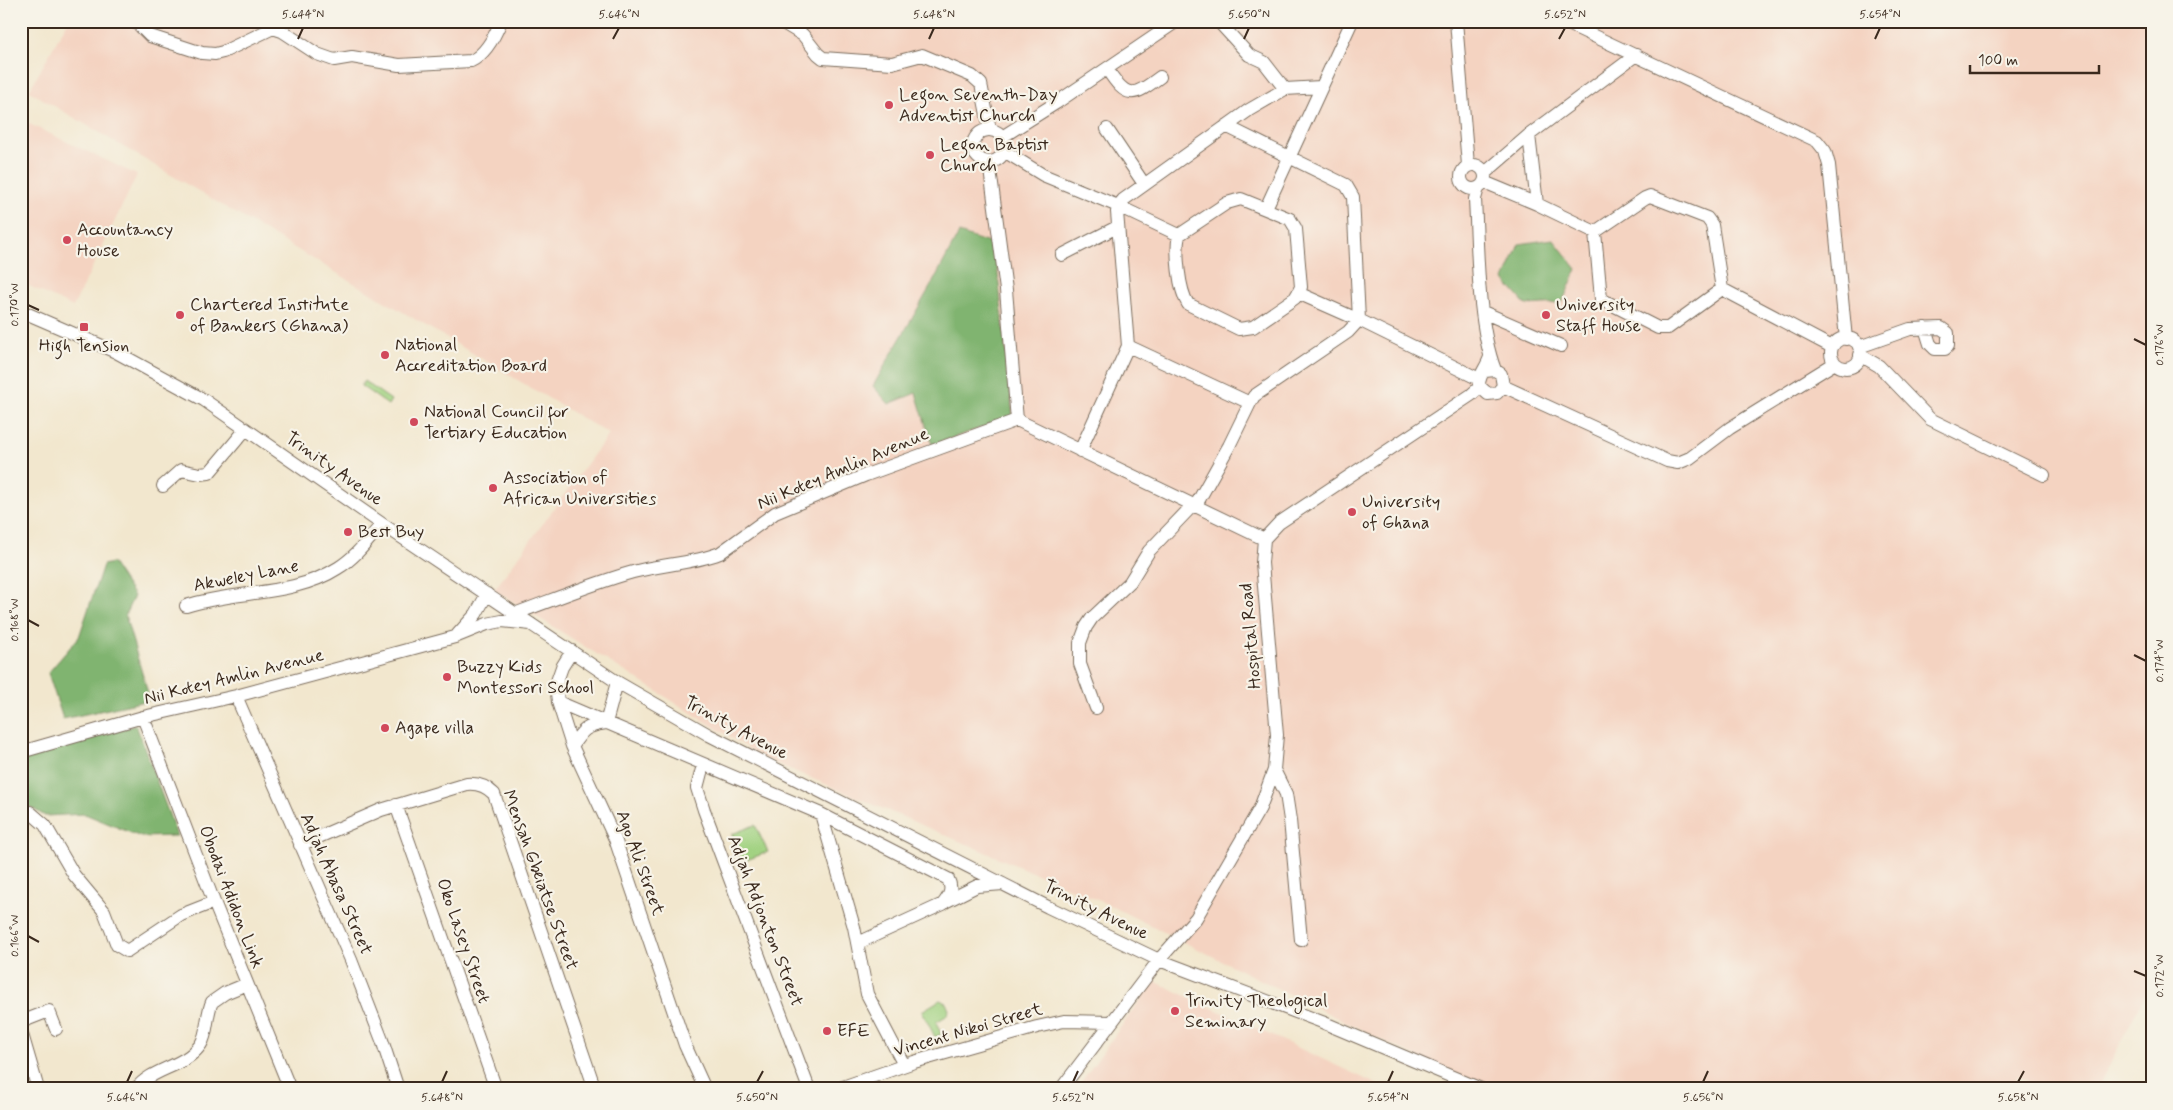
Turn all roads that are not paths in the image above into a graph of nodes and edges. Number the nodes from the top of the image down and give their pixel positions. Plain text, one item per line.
1 (135, 21) edge
2 (501, 21) edge
3 (780, 21) edge
4 (1177, 21) edge
5 (1218, 21) edge
6 (1352, 21) edge
7 (1456, 21) edge
8 (1562, 21) edge
9 (1636, 55) junction
10 (1107, 69) junction
11 (1160, 77) dead end
12 (1321, 87) junction
13 (1285, 89) junction
14 (1226, 126) junction
15 (1107, 129) dead end
16 (990, 130) junction
17 (1529, 135) junction
18 (1002, 137) junction
19 (1004, 151) junction
20 (1289, 156) junction
21 (989, 162) junction
22 (1476, 180) junction
23 (1144, 184) junction
24 (1537, 204) junction
25 (1118, 206) junction
26 (1266, 208) junction
27 (1117, 227) junction
28 (1595, 232) junction
29 (1179, 235) junction
30 (1062, 255) dead end
31 (1722, 289) junction
32 (1298, 293) junction
33 (21, 311) edge
34 (1483, 312) junction
35 (1359, 320) junction
36 (1925, 328) dead end
37 (1846, 338) junction
38 (1128, 346) junction
39 (1561, 346) dead end
40 (1832, 347) junction
41 (1860, 351) junction
42 (1834, 363) junction
43 (1482, 382) junction
44 (1503, 386) junction
45 (1250, 402) junction
46 (1018, 420) junction
47 (246, 429) junction
48 (1080, 451) junction
49 (2044, 474) dead end
50 (163, 486) dead end
51 (1195, 505) junction
52 (382, 524) junction
53 (1264, 539) junction
54 (487, 594) junction
55 (186, 606) dead end
56 (517, 613) junction
57 (534, 624) junction
58 (455, 637) junction
59 (572, 651) junction
60 (618, 682) junction
61 (236, 696) junction
62 (558, 702) junction
63 (1096, 708) dead end
64 (143, 717) junction
65 (606, 723) junction
66 (572, 746) junction
67 (21, 752) edge
68 (703, 765) junction
69 (1274, 770) junction
70 (396, 805) junction
71 (30, 812) dead end
72 (821, 814) junction
73 (300, 845) junction
74 (950, 882) junction
75 (1003, 884) junction
76 (977, 886) junction
77 (214, 902) junction
78 (943, 904) junction
79 (1301, 940) dead end
80 (858, 943) junction
81 (1159, 960) junction
82 (247, 984) junction
83 (21, 1022) edge
84 (1112, 1022) junction
85 (56, 1029) dead end
86 (21, 1030) edge
87 (904, 1065) junction
88 (38, 1089) edge
89 (136, 1089) edge
90 (290, 1089) edge
91 (398, 1089) edge
92 (496, 1089) edge
93 (595, 1089) edge
94 (705, 1089) edge
95 (809, 1089) edge
96 (837, 1089) edge
97 (1061, 1089) edge
98 (1481, 1089) edge

1 - 2 street
3 - 16 street
4 - 10 street
5 - 13 street
6 - 12 street
7 - 22 street
8 - 9 street
9 - 17 street
9 - 37 street
10 - 11 street
10 - 18 street
12 - 13 street
12 - 20 street
13 - 14 street
14 - 20 street
14 - 23 street
15 - 23 street
16 - 18 street
16 - 21 street
17 - 22 street
17 - 24 street
18 - 19 street
19 - 21 street
19 - 25 street
20 - 26 street
20 - 35 street
21 - 46 street
22 - 24 street
22 - 34 street
23 - 25 street
24 - 28 street
25 - 27 street
25 - 29 street
26 - 29 street
26 - 32 street
27 - 30 street
27 - 38 street
28 - 31 street
28 - 31 street
29 - 32 street
31 - 40 street
32 - 35 street
33 - 47 street, Trinity Avenue
34 - 39 street
34 - 43 street
35 - 43 street
35 - 45 street
36 - 41 street
37 - 40 street
37 - 41 street
38 - 45 street
38 - 48 street
40 - 42 street
41 - 42 street
41 - 49 street
42 - 44 street
43 - 44 street
43 - 44 street
43 - 53 street
45 - 51 street
46 - 48 street
46 - 56 street, Nii Kotey Amlin Avenue
47 - 50 street
47 - 52 street, Trinity Avenue
48 - 51 street
51 - 53 street
51 - 63 street
52 - 54 street, Trinity Avenue
52 - 55 street, Akweley Lane
53 - 69 street, Hospital Road
54 - 56 street, Trinity Avenue
54 - 58 street
56 - 57 street, Trinity Avenue
57 - 58 street, Nii Kotey Amlin Avenue
57 - 59 street, Trinity Avenue
58 - 61 street, Nii Kotey Amlin Avenue
59 - 60 street, Trinity Avenue
59 - 62 street, Ago Ali Street
60 - 65 street
60 - 75 street, Trinity Avenue
61 - 64 street, Nii Kotey Amlin Avenue
61 - 73 street, Adjah Abasa Street
62 - 65 street
62 - 66 street, Ago Ali Street
64 - 67 street, Nii Kotey Amlin Avenue
64 - 77 street, Obodai Adidon Link
65 - 66 street
65 - 68 street
66 - 94 street, Ago Ali Street
68 - 72 street
68 - 95 street, Adjah Adjonton Street
69 - 79 street
69 - 81 street, Hospital Road
70 - 73 street, Mensah Gbeiatse Street
70 - 92 street, Oko Lasey Street
70 - 93 street, Mensah Gbeiatse Street
71 - 77 street
72 - 74 street
72 - 80 street
73 - 91 street, Adjah Abasa Street
74 - 76 street
74 - 78 street
75 - 76 street
75 - 81 street, Trinity Avenue
76 - 78 street
77 - 82 street, Obodai Adidon Link
78 - 80 street
80 - 87 street
81 - 84 street, Hospital Road
81 - 98 street, Trinity Avenue
82 - 89 street
82 - 90 street, Obodai Adidon Link
83 - 85 street
84 - 87 street, Vincent Nikoi Street
84 - 97 street, Hospital Road
86 - 88 street
87 - 96 street, Vincent Nikoi Street

